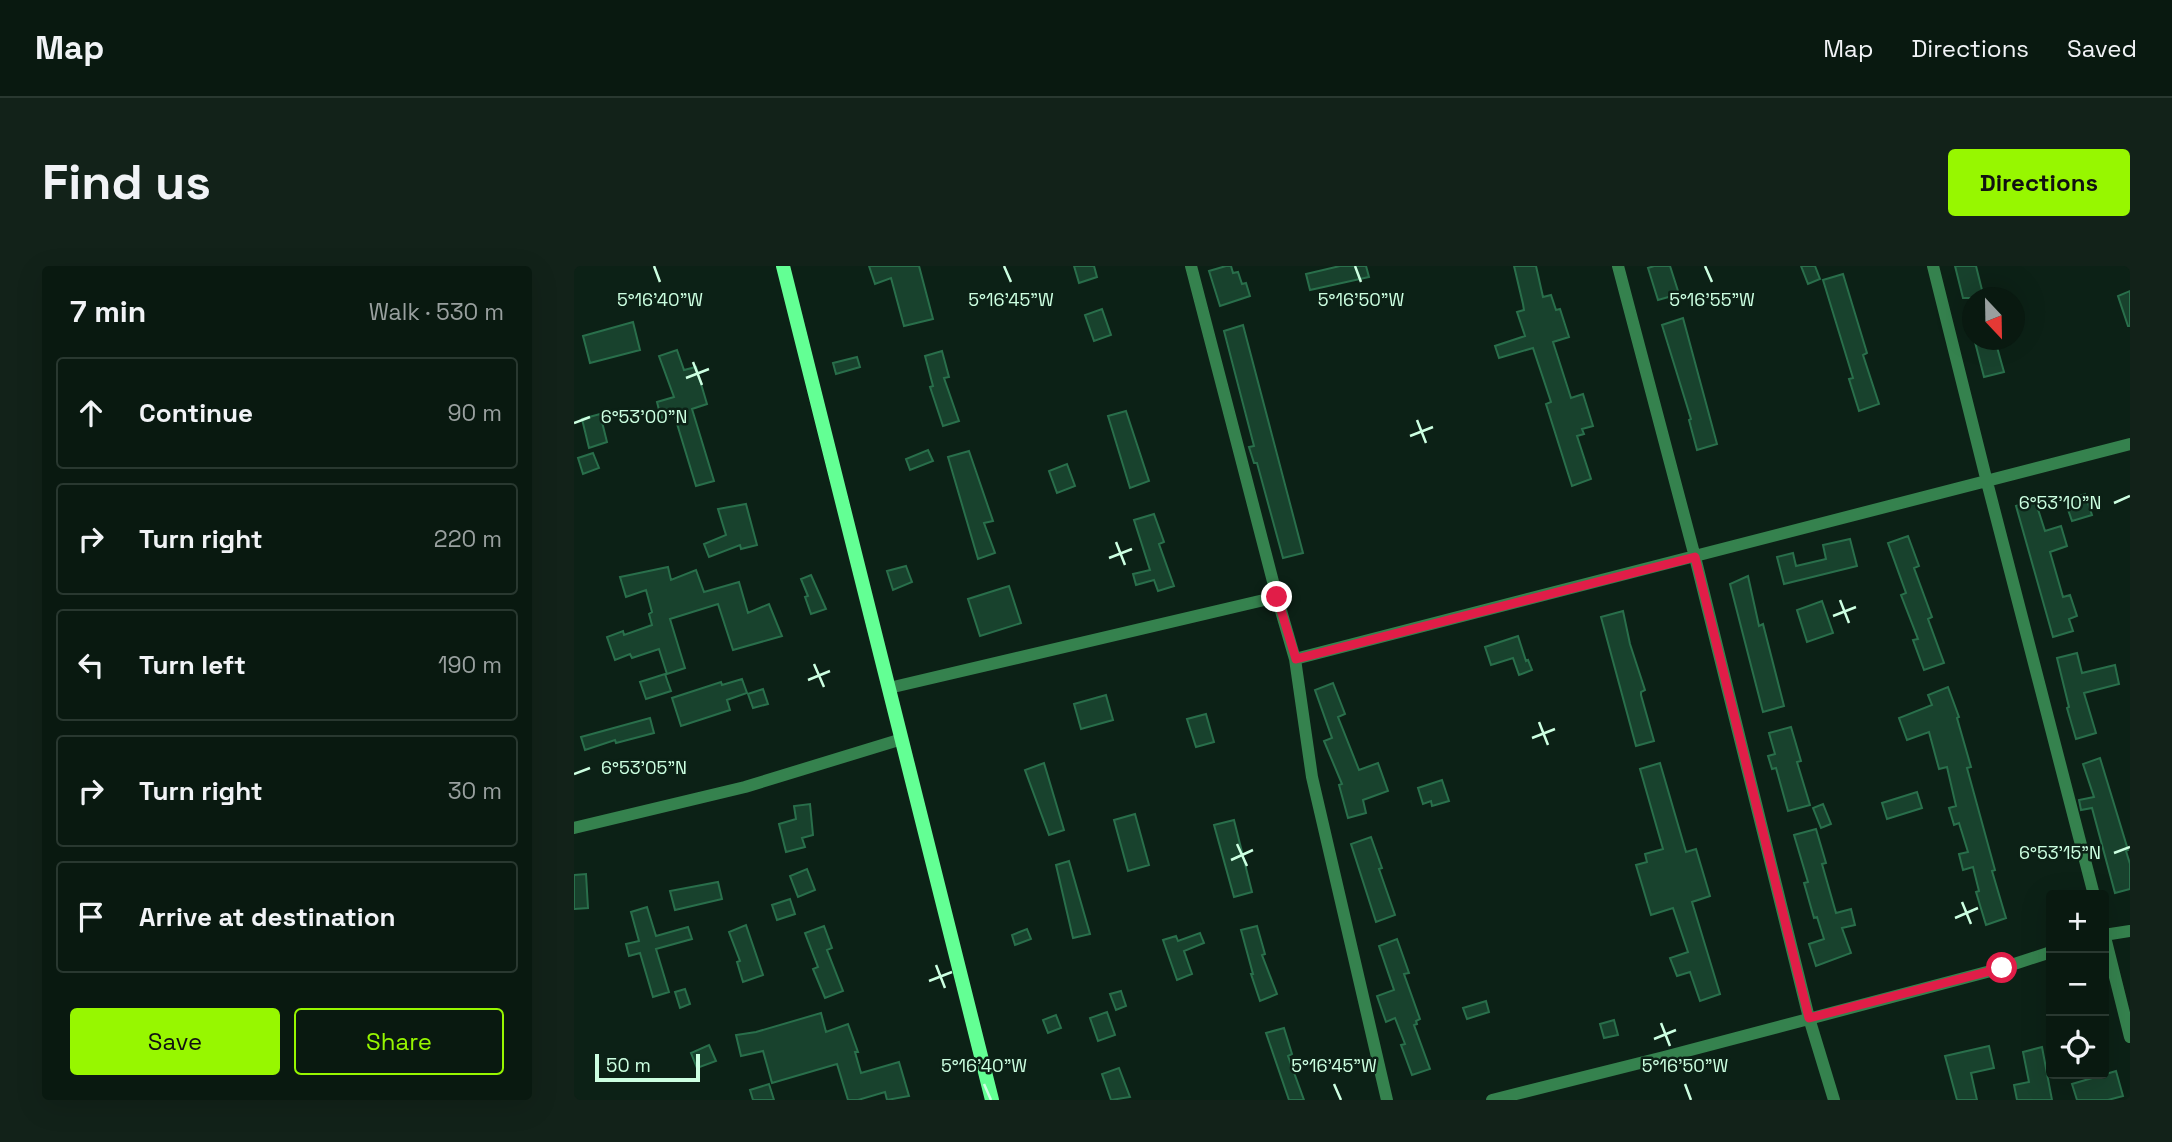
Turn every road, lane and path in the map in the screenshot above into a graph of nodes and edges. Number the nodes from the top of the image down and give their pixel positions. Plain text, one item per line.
1 (783, 266) edge
2 (1191, 266) edge
3 (1618, 266) edge
4 (1933, 266) edge
5 (2130, 444) edge
6 (1987, 482) junction
7 (1695, 557) junction
8 (1277, 597) junction
9 (1296, 659) junction
10 (889, 688) junction
11 (902, 739) junction
12 (574, 828) edge
13 (2093, 890) edge
14 (2130, 931) edge
15 (2109, 934) edge
16 (2048, 953) edge
17 (2109, 953) edge
18 (1809, 1018) junction
19 (2130, 1037) edge
20 (992, 1100) edge
21 (1387, 1100) edge
22 (1492, 1100) edge
23 (1834, 1100) edge

1 - 10 street
2 - 8 street
3 - 7 street
4 - 6 street
5 - 6 street
6 - 7 street
6 - 13 street
7 - 9 street
7 - 18 street
8 - 9 street
8 - 10 street
9 - 21 street
10 - 11 street
11 - 12 street
11 - 20 street
14 - 15 street
16 - 18 street
17 - 19 street
18 - 22 street
18 - 23 street

